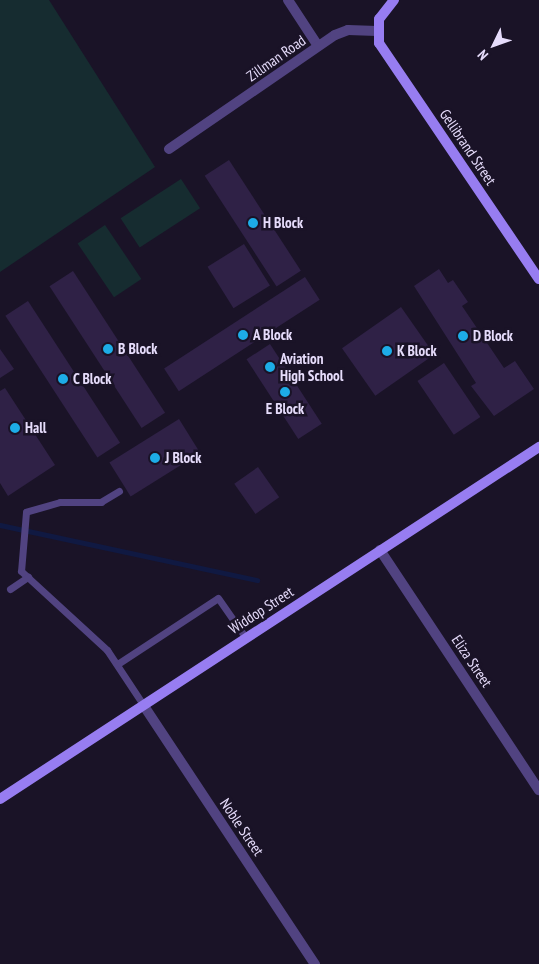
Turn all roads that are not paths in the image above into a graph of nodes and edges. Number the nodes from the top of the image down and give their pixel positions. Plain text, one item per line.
1 (288, 0) edge
2 (394, 0) edge
3 (377, 31) junction
4 (318, 46) junction
5 (169, 150) dead end
6 (539, 279) edge
7 (539, 447) edge
8 (119, 491) dead end
9 (380, 550) junction
10 (28, 577) junction
11 (10, 589) dead end
12 (246, 638) junction
13 (119, 663) junction
14 (144, 706) junction
15 (539, 790) edge
16 (0, 799) edge
17 (315, 964) edge

1 - 4 street
2 - 3 street
3 - 4 street, Zillman Road
3 - 6 street, Gellibrand Street
4 - 5 street, Zillman Road
7 - 9 street, Widdop Street
8 - 10 lane
9 - 12 street, Widdop Street
9 - 15 street, Eliza Street
10 - 11 lane
10 - 13 lane
12 - 13 lane
12 - 14 street, Widdop Street
13 - 14 lane
14 - 16 street, Widdop Street
14 - 17 street, Noble Street

